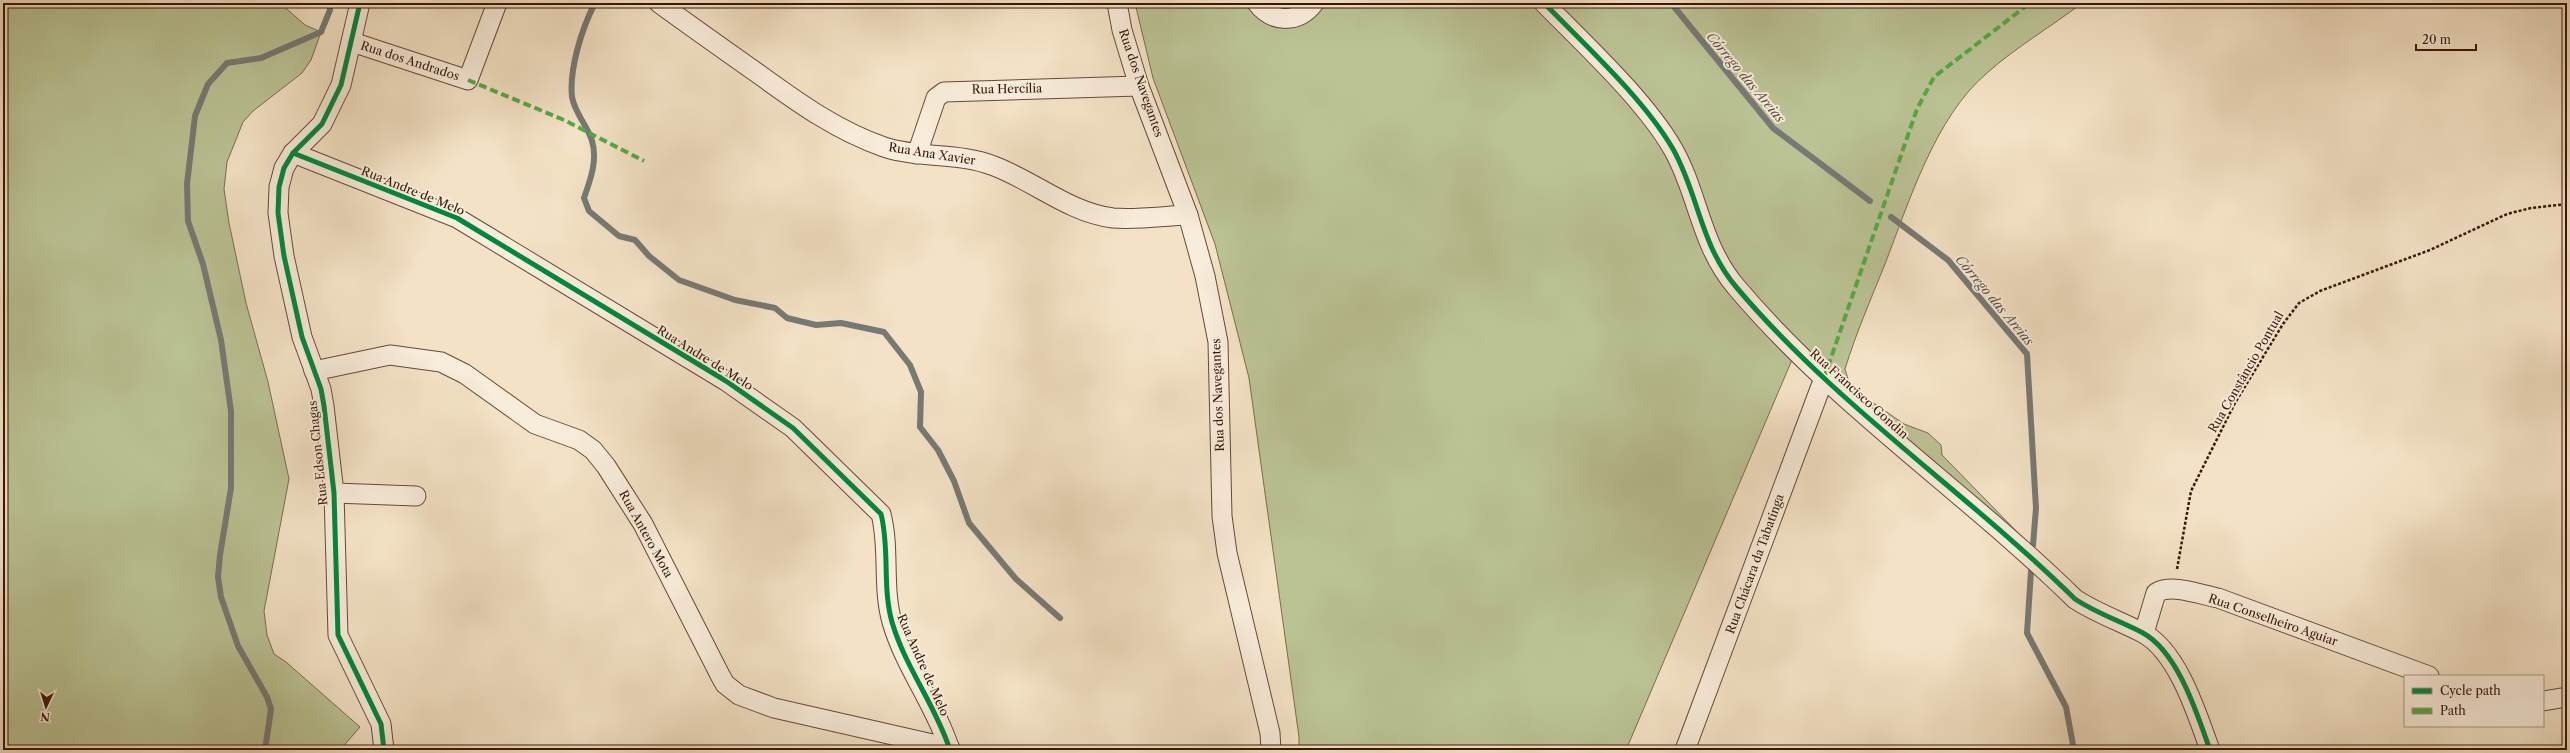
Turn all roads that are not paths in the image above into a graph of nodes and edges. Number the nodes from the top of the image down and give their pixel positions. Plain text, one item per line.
1 (360, 3) edge
2 (497, 3) edge
3 (659, 3) edge
4 (1117, 3) edge
5 (1257, 3) edge
6 (1314, 3) edge
7 (1544, 3) edge
8 (352, 42) junction
9 (1139, 86) junction
10 (293, 153) junction
11 (917, 154) junction
12 (1188, 215) junction
13 (314, 370) junction
14 (1824, 378) junction
15 (334, 493) junction
16 (416, 496) dead end
17 (2144, 633) junction
18 (2426, 675) edge
19 (2567, 697) edge
20 (2544, 701) edge
21 (950, 749) edge
22 (384, 750) edge
23 (1271, 750) edge
24 (1685, 750) edge
25 (2210, 750) edge

1 - 8 street, Rua Edson Chagas
2 - 8 street, Rua dos Andrados
3 - 11 street, Rua Ana Xavier
4 - 9 street, Rua dos Navegantes
5 - 6 street
7 - 14 street, Rua Francisco Gondin
8 - 10 street, Rua Edson Chagas
9 - 11 street, Rua Hercília
9 - 12 street, Rua dos Navegantes
10 - 13 street, Rua Edson Chagas
10 - 21 street, Rua Andre de Melo
11 - 12 street, Rua Ana Xavier
12 - 23 street, Rua dos Navegantes
13 - 15 street, Rua Edson Chagas
13 - 21 street, Rua Antero Mota
14 - 17 street, Rua Francisco Gondin
14 - 24 street, Rua Chácara da Tabatinga
15 - 16 street
15 - 22 street, Rua Edson Chagas
17 - 18 street, Rua Conselheiro Aguiar
17 - 25 street, Rua Francisco Gondin
19 - 20 street

